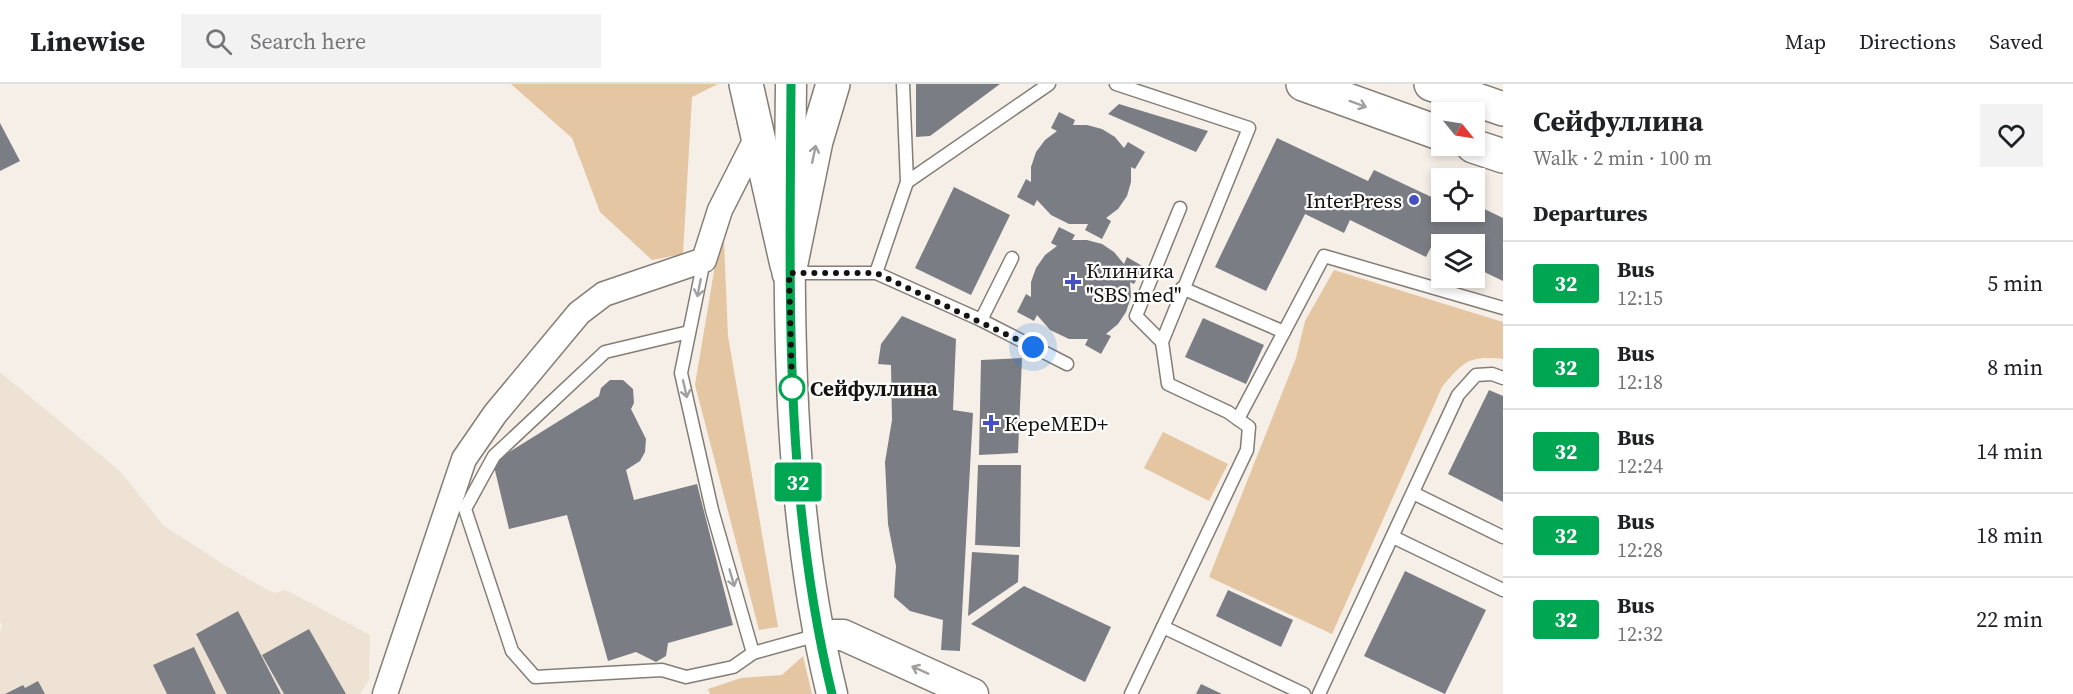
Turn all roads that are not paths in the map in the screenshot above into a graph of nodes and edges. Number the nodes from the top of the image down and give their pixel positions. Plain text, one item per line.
1 (746, 84) edge
2 (791, 84) edge
3 (833, 84) edge
4 (903, 84) edge
5 (1049, 84) edge
6 (1116, 84) edge
7 (1303, 84) edge
8 (1431, 84) edge
9 (1503, 109) edge
10 (1431, 130) edge
11 (756, 139) junction
12 (1485, 150) edge
13 (1503, 156) edge
14 (907, 182) junction
15 (1180, 208) dead end
16 (1012, 258) dead end
17 (704, 260) junction
18 (789, 273) junction
19 (876, 273) junction
20 (1182, 288) junction
21 (1503, 308) edge
22 (981, 320) junction
23 (689, 332) junction
24 (1284, 332) junction
25 (1162, 342) junction
26 (1067, 364) dead end
27 (1503, 378) edge
28 (1238, 419) junction
29 (1413, 493) junction
30 (1393, 537) junction
31 (1503, 537) edge
32 (1503, 590) edge
33 (1163, 627) junction
34 (818, 635) junction
35 (753, 653) junction
36 (385, 694) edge
37 (832, 694) edge
38 (973, 694) edge
39 (1131, 694) edge
40 (1304, 694) edge
41 (1319, 694) edge

1 - 11 main road
2 - 18 street
18 -> 3 main road
4 - 14 lane
5 - 14 lane
6 - 20 lane
7 -> 10 main road
8 - 9 main road
11 - 17 street
11 - 18 main road
12 - 13 main road
14 - 19 lane
15 - 25 lane
16 - 22 lane
17 -> 23 lane
17 - 36 street
18 - 19 lane
18 - 34 street
19 - 22 lane
20 - 24 lane
20 - 25 lane
21 - 24 lane
22 - 26 lane
23 -> 35 lane
23 - 35 lane
24 - 28 lane
25 - 28 lane
27 - 29 lane
28 - 33 lane
29 - 30 lane
29 - 31 lane
30 - 32 lane
30 - 41 lane
33 - 39 lane
33 - 40 lane
34 - 35 lane
34 - 37 street
38 -> 34 street

